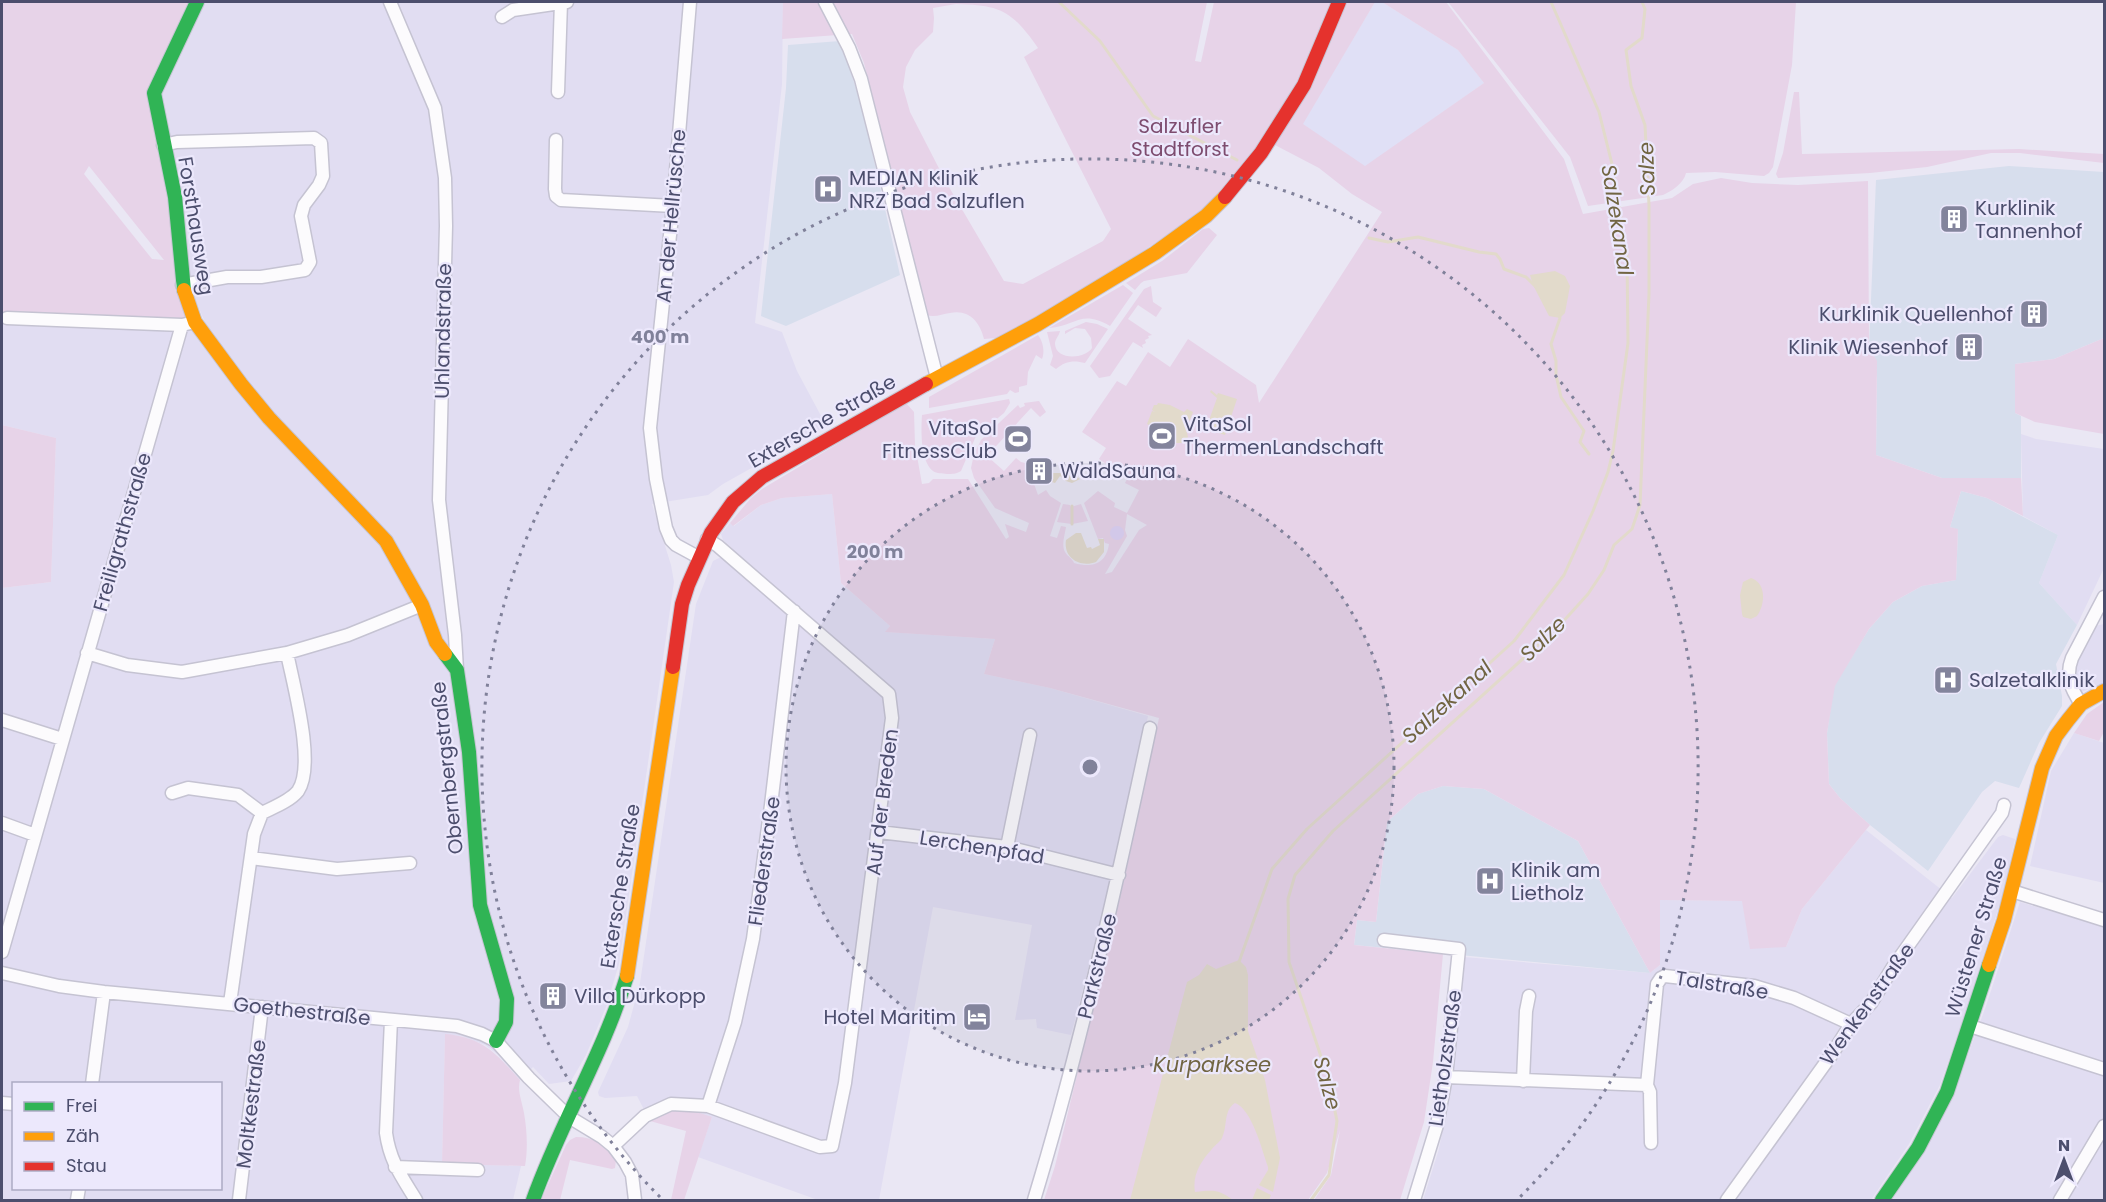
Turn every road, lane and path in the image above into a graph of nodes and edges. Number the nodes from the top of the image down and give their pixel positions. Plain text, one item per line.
1 (197, 2) edge
2 (390, 2) edge
3 (561, 2) edge
4 (567, 2) edge
5 (690, 2) edge
6 (825, 2) edge
7 (1339, 2) edge
8 (502, 17) dead end
9 (558, 92) dead end
10 (556, 140) dead end
11 (163, 145) junction
12 (673, 206) junction
13 (182, 285) junction
14 (7, 318) dead end
15 (189, 324) junction
16 (937, 378) junction
17 (707, 539) junction
18 (698, 557) junction
19 (2104, 597) edge
20 (422, 605) junction
21 (794, 611) junction
22 (87, 653) junction
23 (287, 653) junction
24 (457, 670) junction
25 (2104, 691) edge
26 (2081, 704) junction
27 (2, 720) edge
28 (1150, 728) dead end
29 (1030, 735) dead end
30 (62, 739) junction
31 (172, 793) dead end
32 (2004, 805) dead end
33 (262, 813) junction
34 (2, 823) edge
35 (879, 832) junction
36 (35, 835) junction
37 (1006, 847) junction
38 (251, 858) junction
39 (410, 863) dead end
40 (1119, 875) junction
41 (2012, 891) junction
42 (2104, 920) edge
43 (1384, 940) dead end
44 (2, 952) edge
45 (2, 973) edge
46 (104, 992) junction
47 (1529, 996) dead end
48 (230, 1003) junction
49 (262, 1007) junction
50 (391, 1020) junction
51 (1851, 1024) junction
52 (1970, 1026) junction
53 (496, 1041) junction
54 (2104, 1069) edge
55 (1446, 1077) junction
56 (1523, 1081) junction
57 (92, 1082) edge
58 (1647, 1085) junction
59 (708, 1106) junction
60 (569, 1117) junction
61 (2104, 1126) edge
62 (1651, 1143) dead end
63 (612, 1146) junction
64 (395, 1167) junction
65 (478, 1170) dead end
66 (239, 1200) edge
67 (416, 1200) edge
68 (533, 1200) edge
69 (636, 1200) edge
70 (1034, 1200) edge
71 (1414, 1200) edge
72 (1727, 1200) edge
73 (1882, 1200) edge
74 (2060, 1200) edge

1 - 11 main road, Forsthausweg
2 - 24 street, Uhlandstraße
3 - 4 street
3 - 8 street
3 - 9 street
5 - 12 street, An der Hellrüsche
6 - 16 street
7 - 16 main road, Extersche Straße
10 - 12 street
11 - 13 main road, Forsthausweg
11 - 13 street
12 - 18 street, An der Hellrüsche
13 - 15 main road, Forsthausweg
14 - 15 street
15 - 20 main road, Obernbergstraße
15 - 22 street, Freiligrathstraße
16 - 17 main road, Extersche Straße
17 - 18 main road, Extersche Straße
17 - 21 street, Auf der Breden
18 - 60 main road, Extersche Straße
19 - 26 street
20 - 23 street
20 - 24 main road, Obernbergstraße
21 - 35 street, Auf der Breden
21 - 59 street, Fliederstraße
22 - 23 street
22 - 30 street, Freiligrathstraße
23 - 33 street
24 - 53 main road, Obernbergstraße
25 - 26 main road, Wüstener Straße
26 - 41 main road, Wüstener Straße
27 - 30 street
28 - 40 street, Parkstraße
29 - 37 street
30 - 36 street, Freiligrathstraße
31 - 33 street
32 - 51 street, Wenkenstraße
33 - 38 street
34 - 36 street
35 - 37 street, Lerchenpfad
35 - 59 street, Auf der Breden
36 - 44 street, Freiligrathstraße
37 - 40 street, Lerchenpfad
38 - 39 street
38 - 48 street
40 - 70 street, Parkstraße
41 - 42 street
41 - 52 main road, Wüstener Straße
43 - 55 street, Lietholzstraße
45 - 46 street, Goethestraße
46 - 48 street, Goethestraße
46 - 57 street
47 - 56 street
48 - 49 street, Goethestraße
49 - 50 street, Goethestraße
49 - 66 street, Moltkestraße
50 - 53 street, Goethestraße
50 - 64 street
51 - 58 street, Talstraße
51 - 72 street, Wenkenstraße
52 - 54 street
52 - 73 main road, Wüstener Straße
53 - 60 street, Goethestraße
55 - 56 street
55 - 71 street, Lietholzstraße
56 - 58 street
58 - 62 street, Talstraße
59 - 63 street
60 - 63 street, Goethestraße
60 - 68 main road, Extersche Straße
61 - 74 street
63 - 69 street, Goethestraße
64 - 65 street
64 - 67 street

